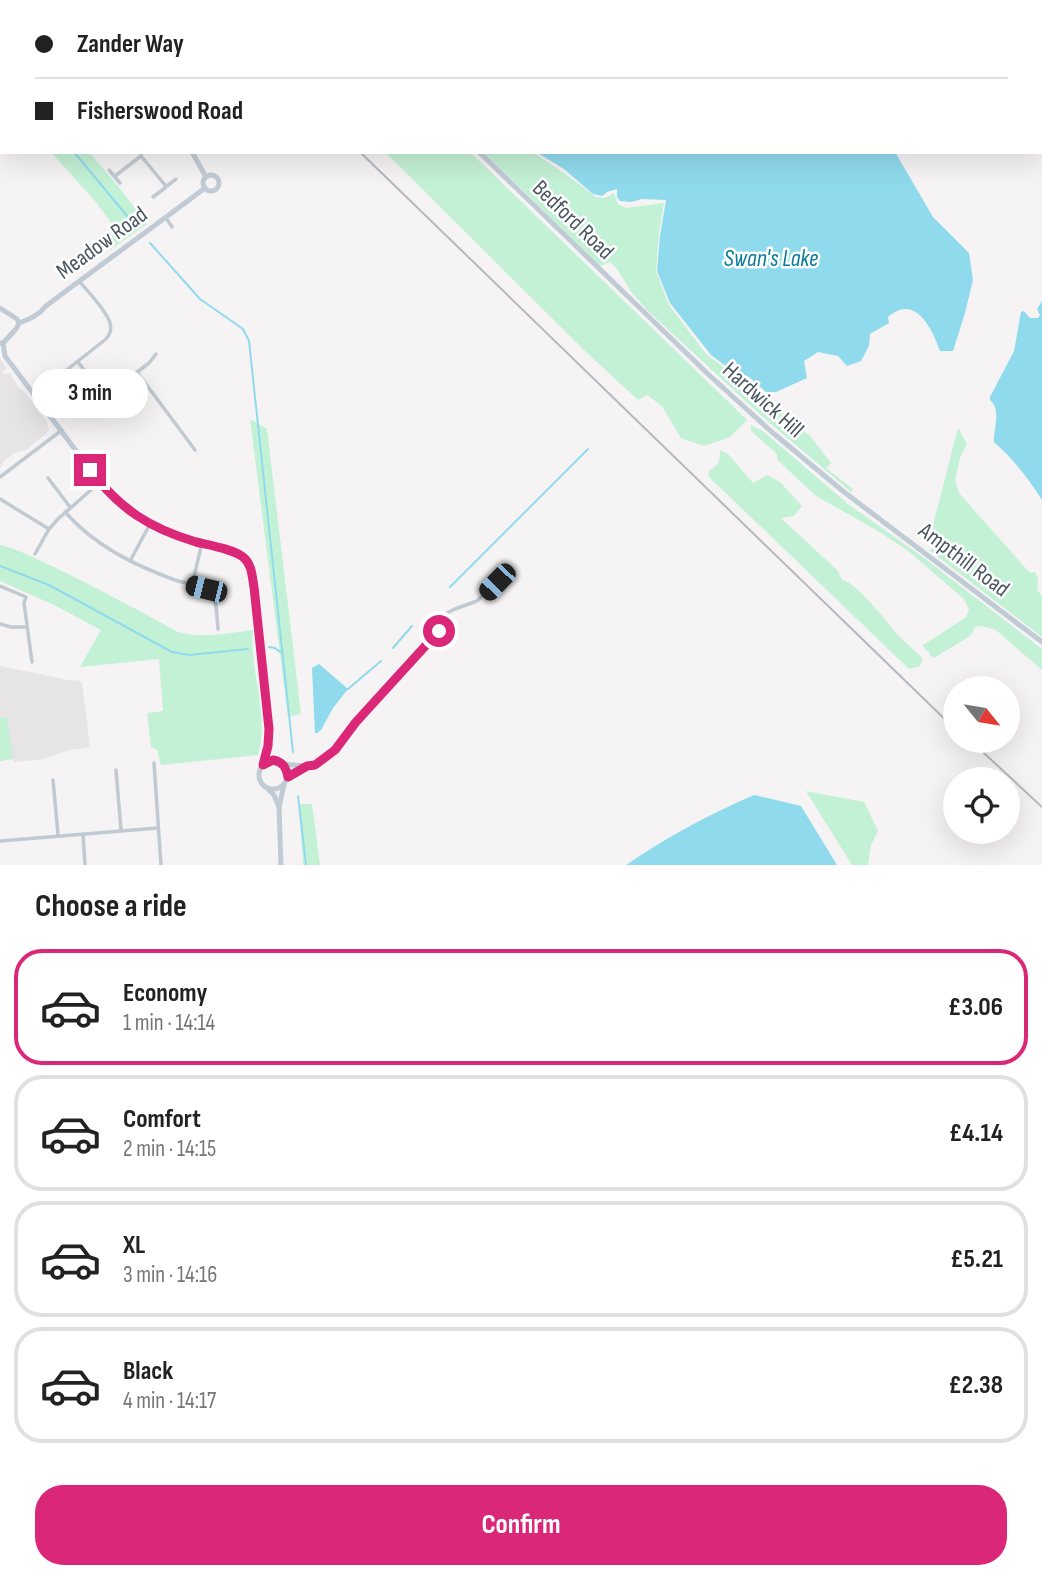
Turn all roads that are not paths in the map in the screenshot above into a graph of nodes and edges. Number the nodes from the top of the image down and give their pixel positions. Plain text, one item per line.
1 (141, 154) edge
2 (193, 154) edge
3 (481, 154) edge
4 (109, 170) dead end
5 (115, 176) junction
6 (206, 177) junction
7 (176, 179) dead end
8 (120, 183) dead end
9 (165, 185) junction
10 (205, 188) junction
11 (153, 197) dead end
12 (166, 218) junction
13 (172, 227) dead end
14 (81, 283) junction
15 (0, 308) edge
16 (644, 313) joint
17 (19, 323) junction
18 (2, 343) edge
19 (156, 354) dead end
20 (79, 361) junction
21 (137, 372) junction
22 (35, 395) junction
23 (62, 430) junction
24 (195, 450) dead end
25 (0, 477) edge
26 (48, 478) dead end
27 (99, 482) junction
28 (0, 499) edge
29 (864, 507) joint
30 (71, 508) junction
31 (65, 512) junction
32 (150, 524) junction
33 (49, 529) junction
34 (202, 543) junction
35 (35, 554) dead end
36 (130, 561) junction
37 (500, 578) dead end
38 (192, 585) junction
39 (0, 586) edge
40 (450, 612) junction
41 (437, 618) junction
42 (0, 624) edge
43 (441, 625) junction
44 (27, 627) junction
45 (218, 629) dead end
46 (425, 630) junction
47 (435, 634) junction
48 (1042, 642) edge
49 (423, 647) junction
50 (32, 662) dead end
51 (268, 746) junction
52 (154, 763) dead end
53 (280, 763) junction
54 (263, 765) junction
55 (307, 766) junction
56 (116, 770) dead end
57 (288, 777) junction
58 (53, 780) dead end
59 (284, 784) junction
60 (268, 788) junction
61 (279, 807) junction
62 (158, 828) junction
63 (121, 830) junction
64 (83, 834) junction
65 (58, 835) junction
66 (0, 841) edge
67 (85, 865) edge
68 (161, 865) edge
69 (281, 865) edge

1 - 5 street
1 - 9 street
2 - 6 street
3 - 16 street, Bedford Road
4 - 5 street
5 - 8 street
6 - 10 street
6 - 10 street
7 - 9 street
9 - 11 street
10 - 12 street, Meadow Road
12 - 13 street
12 - 14 street, Meadow Road
14 - 17 street, Meadow Road
14 - 20 street
15 - 17 street
16 - 29 street, Hardwick Hill
17 - 18 street, Meadow Road
18 - 22 street
19 - 21 street
20 - 21 street
20 - 22 street
21 - 24 street
22 - 23 street
23 - 25 street
23 - 27 street
26 - 30 street
27 - 30 street
27 - 32 street
28 - 33 street
29 - 48 street, Ampthill Road
30 - 31 street
31 - 33 street
31 - 36 street
32 - 34 street
32 - 36 street
33 - 35 street
34 - 38 street
34 - 51 street
36 - 38 street
37 - 40 street
38 - 45 street
39 - 44 street
40 - 41 street
40 - 43 street
41 - 43 street
41 - 46 street
42 - 44 street
43 - 47 street
44 - 50 street
46 - 47 street
46 - 49 street
47 - 49 street
49 - 55 street
51 - 53 street
51 - 54 street
52 - 62 street
53 - 54 street
53 - 55 street
53 - 57 street
54 - 60 street
55 - 57 street
56 - 63 street
57 - 59 street
58 - 65 street
59 - 60 street
59 - 61 street
60 - 61 street
61 - 69 street
62 - 63 street
62 - 68 street
63 - 64 street
64 - 65 street
64 - 67 street
65 - 66 street

